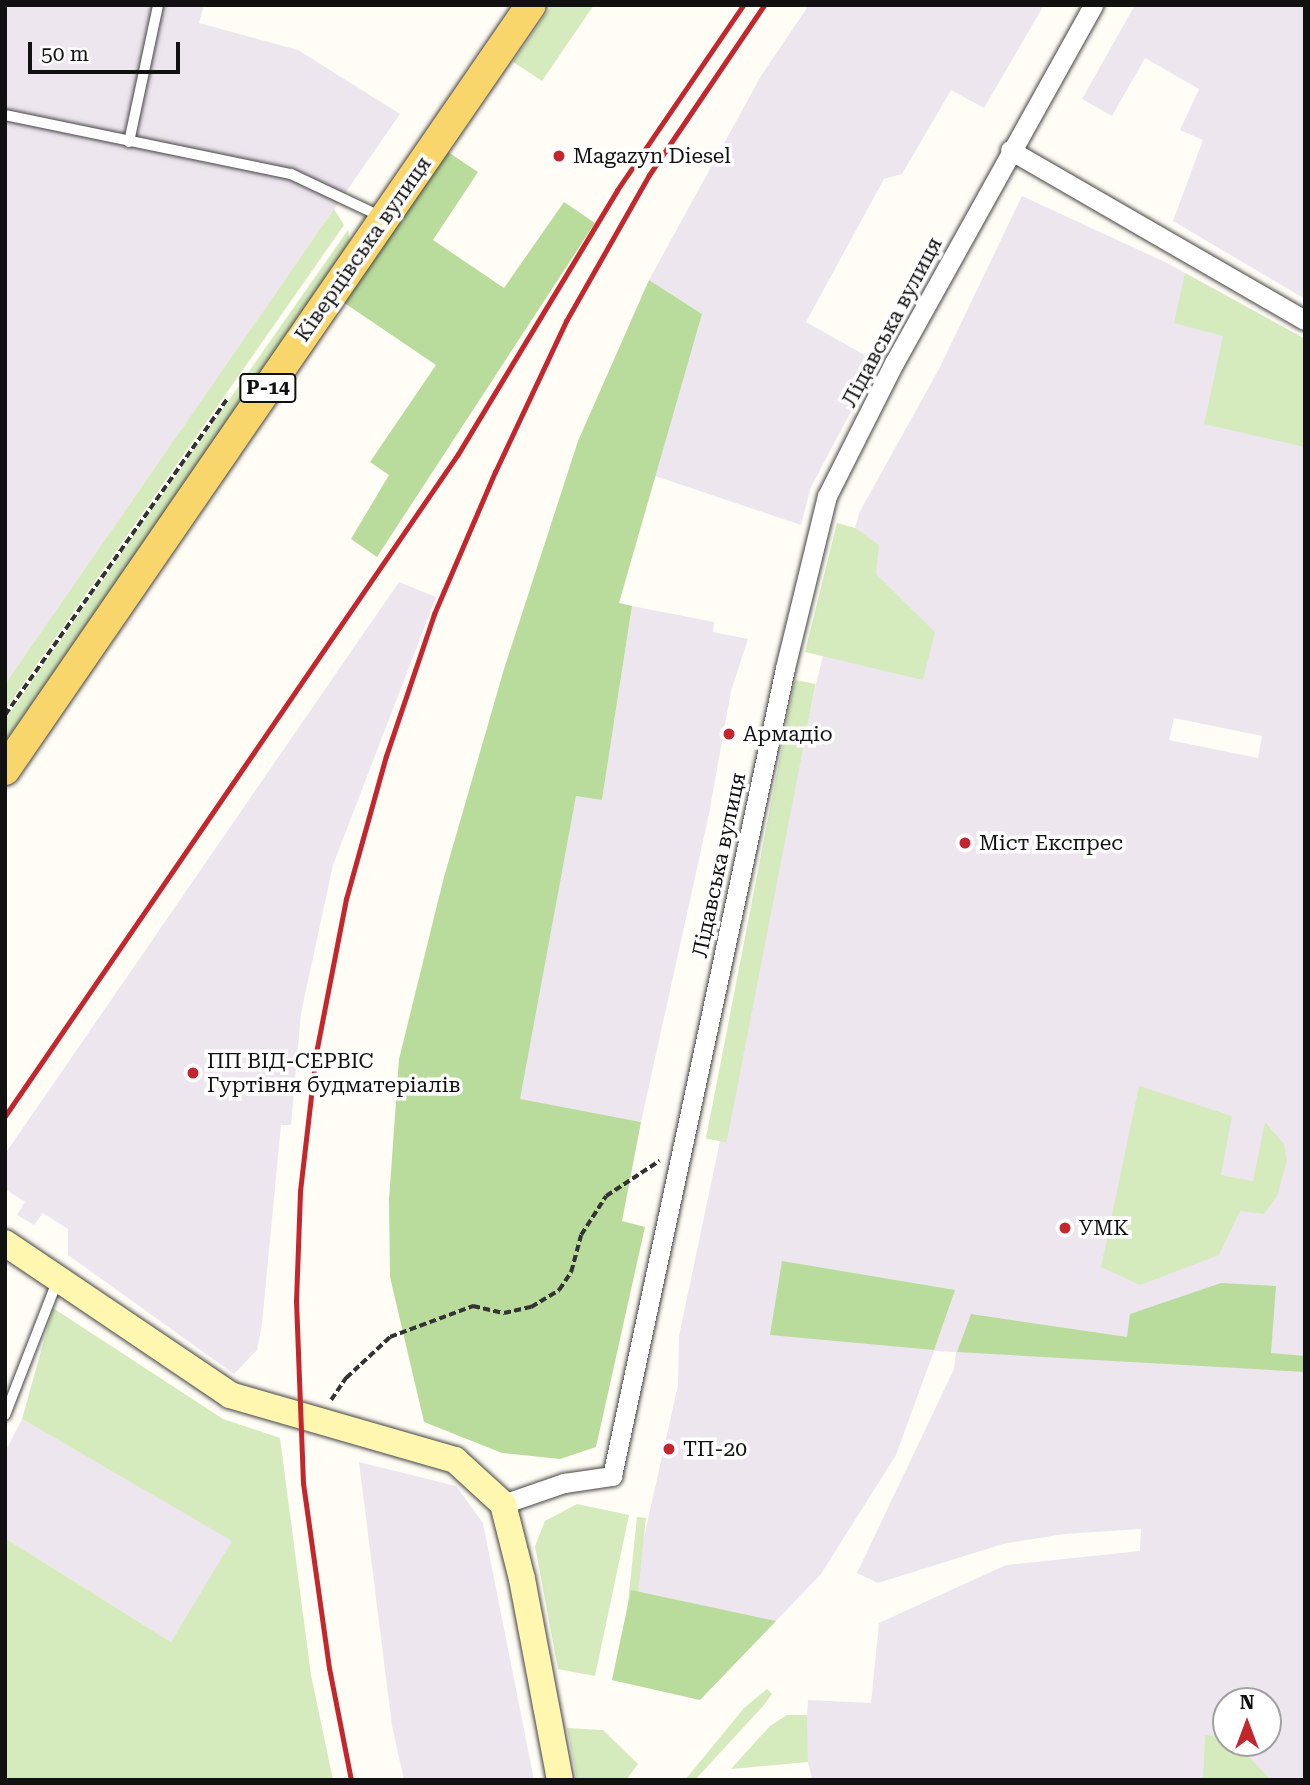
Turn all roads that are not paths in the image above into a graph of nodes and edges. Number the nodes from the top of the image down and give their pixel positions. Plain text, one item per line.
1 (158, 5) edge
2 (531, 5) edge
3 (1093, 5) edge
4 (5, 115) edge
5 (129, 142) junction
6 (1010, 150) junction
7 (383, 217) junction
8 (1305, 320) edge
9 (5, 770) edge
10 (5, 1243) edge
11 (58, 1279) junction
12 (5, 1415) edge
13 (503, 1504) junction
14 (560, 1780) edge

1 - 5 lane
2 - 7 main road, Ківерцівська вулиця / Р-14
3 - 6 street, Лідавська вулиця
4 - 5 lane
5 - 7 lane
6 - 8 street
6 - 13 street, Лідавська вулиця
7 - 9 main road, Ківерцівська вулиця / Р-14
10 - 11 main road
11 - 12 lane
11 - 13 main road
13 - 14 main road

